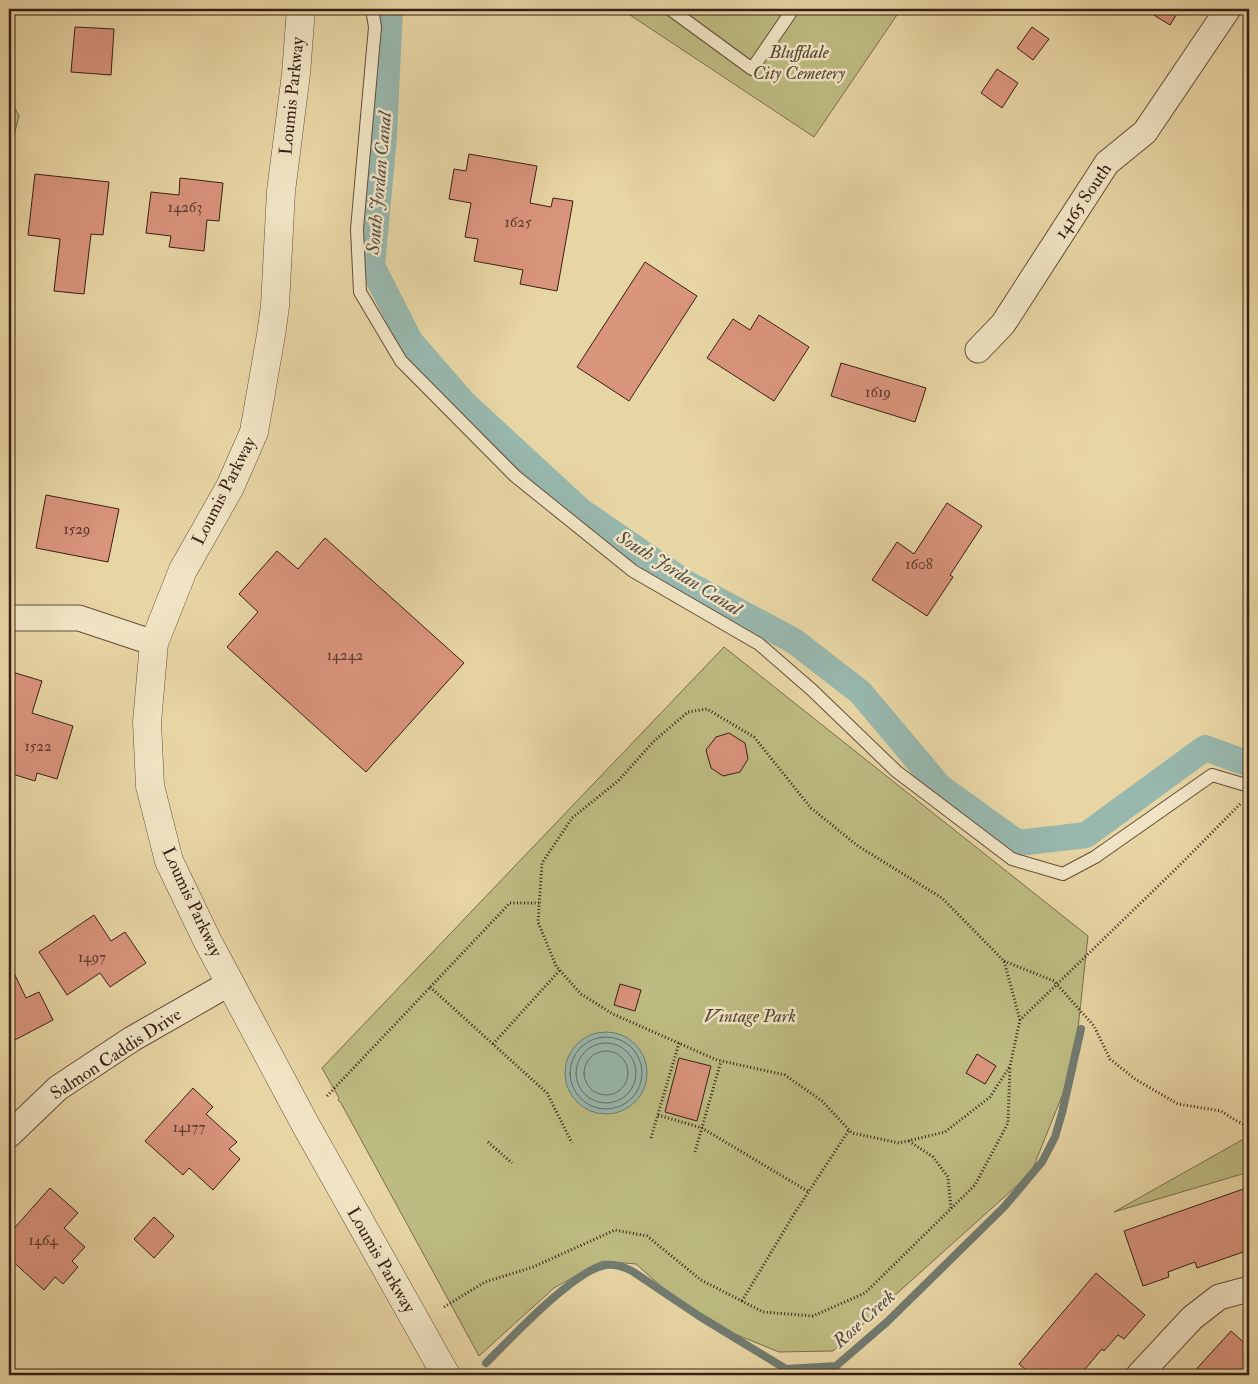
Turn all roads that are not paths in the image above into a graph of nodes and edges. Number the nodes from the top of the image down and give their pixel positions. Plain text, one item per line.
1 (300, 9) edge
2 (372, 9) edge
3 (670, 9) edge
4 (793, 9) edge
5 (1228, 9) edge
6 (978, 350) dead end
7 (9, 618) edge
8 (154, 643) junction
9 (1249, 786) edge
10 (230, 983) junction
11 (9, 1135) edge
12 (1249, 1289) edge
13 (446, 1375) edge
14 (1140, 1375) edge

1 - 8 street, Loumis Parkway
2 - 9 lane
3 - 4 lane
5 - 6 street, 14165 South
7 - 8 street
8 - 10 street, Loumis Parkway
10 - 11 street, Salmon Caddis Drive
10 - 13 street, Loumis Parkway
12 - 14 street

